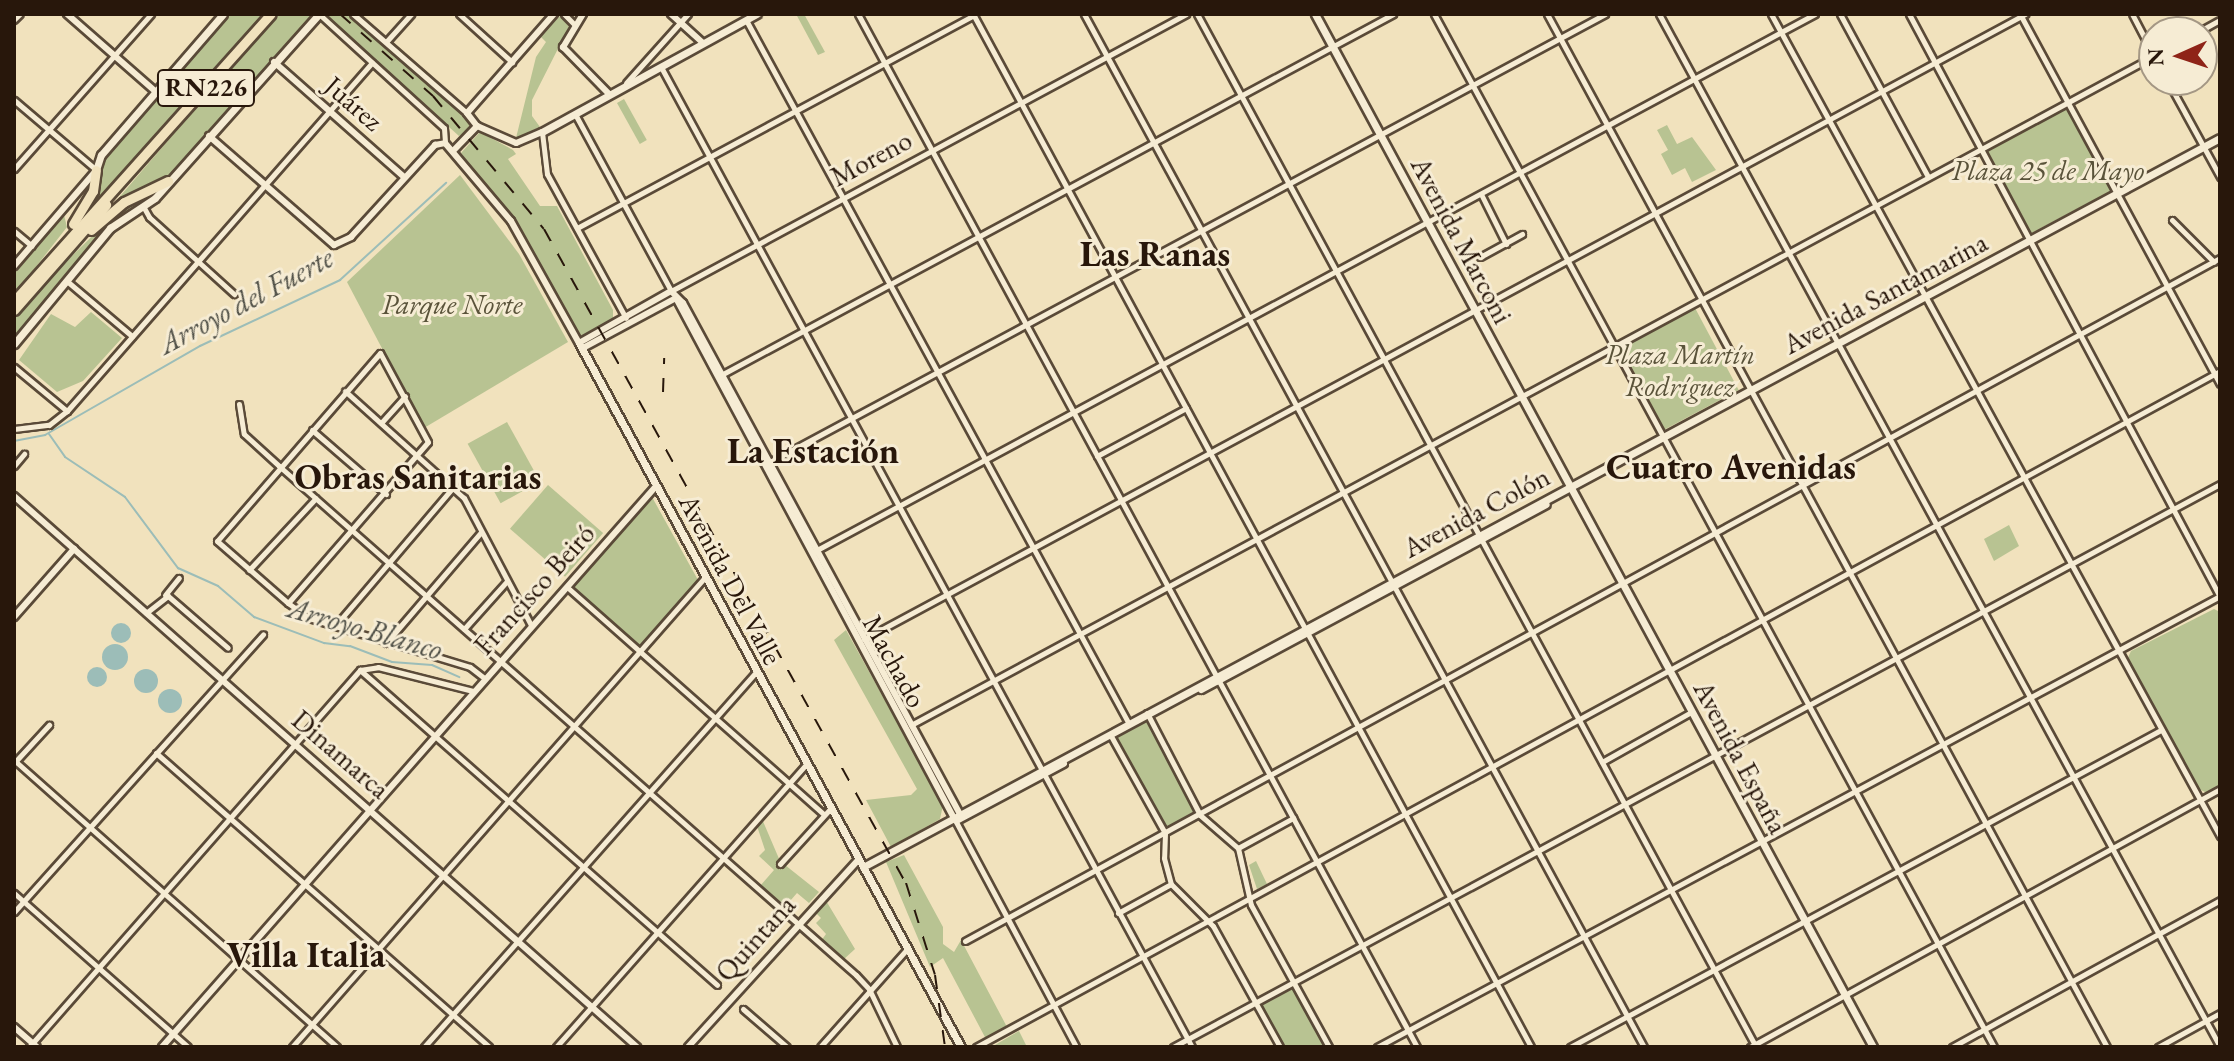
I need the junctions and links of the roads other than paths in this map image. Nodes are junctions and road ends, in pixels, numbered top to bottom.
1 (20, 14) edge
2 (67, 14) edge
3 (151, 14) edge
4 (271, 14) edge
5 (319, 14) edge
6 (353, 14) edge
7 (411, 14) edge
8 (459, 14) edge
9 (554, 14) edge
10 (564, 14) edge
11 (583, 14) edge
12 (671, 14) edge
13 (688, 14) edge
14 (757, 14) edge
15 (858, 14) edge
16 (974, 14) edge
17 (1084, 14) edge
18 (1186, 14) edge
19 (1197, 14) edge
20 (1315, 14) edge
21 (1393, 14) edge
22 (1434, 14) edge
23 (1547, 14) edge
24 (1605, 14) edge
25 (1659, 14) edge
26 (1771, 14) edge
27 (1815, 14) edge
28 (1840, 14) edge
29 (1909, 14) edge
30 (221, 15) edge
31 (2022, 15) edge
32 (746, 19) junction
33 (14, 20) edge
34 (681, 23) junction
35 (574, 24) junction
36 (1781, 33) junction
37 (1560, 38) junction
38 (386, 42) junction
39 (703, 43) junction
40 (1333, 46) junction
41 (115, 56) junction
42 (1107, 56) junction
43 (274, 62) junction
44 (372, 62) junction
45 (512, 62) junction
46 (1935, 62) junction
47 (884, 63) junction
48 (660, 65) junction
49 (2138, 65) edge
50 (1694, 79) junction
51 (626, 84) junction
52 (1472, 85) junction
53 (1882, 91) junction
54 (156, 92) junction
55 (609, 94) junction
56 (1241, 96) junction
57 (2176, 96) edge
58 (14, 100) edge
59 (1021, 102) junction
60 (2068, 102) junction
61 (330, 111) junction
62 (795, 111) junction
63 (467, 113) junction
64 (574, 113) junction
65 (1828, 119) junction
66 (1608, 125) junction
67 (475, 128) junction
68 (49, 130) junction
69 (542, 132) junction
70 (1380, 134) junction
71 (209, 136) junction
72 (2220, 138) edge
73 (1154, 142) junction
74 (445, 143) junction
75 (2204, 147) junction
76 (932, 150) junction
77 (1982, 150) junction
78 (453, 151) junction
79 (708, 158) junction
80 (1741, 167) junction
81 (14, 169) edge
82 (96, 170) junction
83 (1520, 173) junction
84 (404, 177) junction
85 (1928, 177) junction
86 (2220, 177) edge
87 (168, 181) junction
88 (1289, 184) junction
89 (263, 185) junction
90 (1067, 189) junction
91 (1481, 194) junction
92 (2117, 194) junction
93 (843, 198) junction
94 (143, 205) junction
95 (621, 205) junction
96 (1874, 206) junction
97 (1655, 213) junction
98 (2172, 220) dead end
99 (1428, 222) junction
100 (577, 228) junction
101 (1202, 230) junction
102 (14, 231) edge
103 (1522, 234) dead end
104 (978, 237) junction
105 (2030, 240) junction
106 (1506, 244) junction
107 (755, 245) junction
108 (32, 246) junction
109 (1788, 253) junction
110 (56, 257) junction
111 (1480, 257) dead end
112 (1567, 260) junction
113 (2217, 260) edge
114 (198, 261) junction
115 (14, 266) edge
116 (1336, 271) junction
117 (1115, 277) junction
118 (68, 282) junction
119 (890, 284) junction
120 (2167, 287) junction
121 (671, 291) junction
122 (234, 294) dead end
123 (1924, 297) junction
124 (676, 298) junction
125 (1702, 299) junction
126 (14, 301) edge
127 (14, 310) edge
128 (1475, 310) junction
129 (1249, 318) junction
130 (624, 320) junction
131 (1026, 325) junction
132 (803, 332) junction
133 (2079, 334) junction
134 (132, 336) junction
135 (1838, 343) junction
136 (14, 344) edge
137 (581, 346) junction
138 (1614, 346) junction
139 (1383, 359) junction
140 (1162, 365) junction
141 (14, 367) edge
142 (938, 372) junction
143 (2217, 372) edge
144 (719, 376) junction
145 (2220, 384) edge
146 (1751, 390) junction
147 (345, 391) junction
148 (1975, 391) junction
149 (405, 396) junction
150 (1522, 396) junction
151 (239, 404) dead end
152 (1297, 406) junction
153 (1186, 408) junction
154 (67, 411) junction
155 (1074, 413) junction
156 (850, 419) junction
157 (2127, 421) junction
158 (381, 423) junction
159 (14, 429) edge
160 (312, 430) junction
161 (1663, 437) junction
162 (1890, 440) junction
163 (1430, 445) junction
164 (1210, 453) junction
165 (24, 454) dead end
166 (417, 454) junction
167 (1097, 456) junction
168 (986, 460) junction
169 (767, 464) junction
170 (14, 466) edge
171 (279, 466) junction
172 (2022, 478) junction
173 (2220, 484) edge
174 (454, 486) junction
175 (656, 486) junction
176 (1571, 487) junction
177 (1803, 487) junction
178 (1343, 492) junction
179 (386, 494) junction
180 (14, 496) edge
181 (316, 498) junction
182 (1121, 500) junction
183 (897, 508) junction
184 (2174, 509) junction
185 (1936, 525) junction
186 (353, 531) junction
187 (481, 532) junction
188 (1716, 535) junction
189 (1480, 536) junction
190 (1256, 539) junction
191 (1033, 548) junction
192 (74, 549) junction
193 (815, 552) junction
194 (388, 564) junction
195 (2070, 565) junction
196 (249, 570) junction
197 (1850, 573) junction
198 (705, 577) junction
199 (179, 578) dead end
200 (507, 581) junction
201 (1393, 583) junction
202 (1624, 585) junction
203 (567, 586) junction
204 (1168, 586) junction
205 (945, 595) junction
206 (164, 596) junction
207 (2220, 596) edge
208 (425, 597) junction
209 (288, 603) junction
210 (1982, 612) junction
211 (146, 613) junction
212 (14, 617) edge
213 (1763, 621) junction
214 (531, 625) junction
215 (335, 626) junction
216 (464, 629) junction
217 (1306, 630) junction
218 (1080, 633) junction
219 (263, 634) dead end
220 (1532, 634) junction
221 (862, 640) junction
222 (386, 643) junction
223 (228, 648) dead end
224 (640, 652) junction
225 (2117, 652) junction
226 (1896, 658) junction
227 (500, 660) junction
228 (360, 670) junction
229 (1670, 671) junction
230 (756, 672) junction
231 (1217, 677) junction
232 (484, 678) junction
233 (220, 679) junction
234 (1446, 681) junction
235 (993, 682) junction
236 (473, 691) junction
237 (2029, 697) junction
238 (1808, 705) junction
239 (1692, 711) junction
240 (1148, 714) junction
241 (715, 718) junction
242 (1579, 720) junction
243 (1128, 722) junction
244 (49, 725) dead end
245 (909, 726) junction
246 (1359, 728) junction
247 (572, 729) junction
248 (2161, 730) junction
249 (436, 736) junction
250 (1111, 736) junction
251 (297, 744) junction
252 (1943, 744) junction
253 (156, 753) junction
254 (1716, 755) junction
255 (15, 761) edge
256 (1602, 762) junction
257 (806, 764) junction
258 (1492, 767) junction
259 (1043, 771) junction
260 (1271, 776) junction
261 (2071, 778) junction
262 (788, 784) junction
263 (2220, 789) edge
264 (1855, 791) junction
265 (647, 794) junction
266 (2201, 800) junction
267 (508, 801) junction
268 (1624, 804) junction
269 (371, 810) junction
270 (827, 812) junction
271 (1405, 814) junction
272 (1200, 815) junction
273 (957, 817) junction
274 (1293, 818) junction
275 (231, 819) junction
276 (1985, 823) junction
277 (90, 827) junction
278 (1165, 833) junction
279 (2220, 836) edge
280 (1762, 841) junction
281 (1238, 848) junction
282 (2111, 848) junction
283 (1538, 851) junction
284 (723, 858) junction
285 (1317, 862) junction
286 (780, 864) dead end
287 (860, 864) junction
288 (583, 867) junction
289 (1096, 870) junction
290 (1898, 870) junction
291 (443, 875) junction
292 (304, 884) junction
293 (1171, 884) junction
294 (1671, 890) junction
295 (14, 893) edge
296 (165, 893) junction
297 (2025, 896) junction
298 (1249, 898) junction
299 (1450, 898) junction
300 (2220, 900) edge
301 (23, 902) junction
302 (14, 912) edge
303 (1118, 913) junction
304 (1008, 918) junction
305 (1209, 920) junction
306 (1805, 921) junction
307 (797, 923) junction
308 (658, 932) junction
309 (2158, 934) junction
310 (1584, 936) junction
311 (518, 941) junction
312 (965, 941) dead end
313 (1938, 944) junction
314 (1362, 945) junction
315 (379, 949) junction
316 (906, 950) junction
317 (1143, 956) junction
318 (239, 960) junction
319 (99, 967) junction
320 (1714, 970) junction
321 (2071, 982) junction
322 (1292, 983) junction
323 (1496, 983) junction
324 (717, 985) dead end
325 (869, 989) junction
326 (1845, 995) junction
327 (1255, 1003) junction
328 (1054, 1005) junction
329 (591, 1006) junction
330 (743, 1009) dead end
331 (2220, 1013) edge
332 (453, 1015) junction
333 (1627, 1016) junction
334 (2206, 1021) junction
335 (312, 1024) junction
336 (14, 1027) edge
337 (1408, 1030) junction
338 (1984, 1030) junction
339 (173, 1034) junction
340 (1188, 1039) junction
341 (32, 1046) edge
342 (1754, 1046) edge
343 (162, 1047) edge
344 (188, 1047) edge
345 (292, 1047) edge
346 (337, 1047) edge
347 (424, 1047) edge
348 (489, 1047) edge
349 (556, 1047) edge
350 (637, 1047) edge
351 (688, 1047) edge
352 (787, 1047) edge
353 (820, 1047) edge
354 (897, 1047) edge
355 (961, 1047) edge
356 (976, 1047) edge
357 (1076, 1047) edge
358 (1173, 1047) edge
359 (1192, 1047) edge
360 (1280, 1047) edge
361 (1329, 1047) edge
362 (1377, 1047) edge
363 (1417, 1047) edge
364 (1531, 1047) edge
365 (1570, 1047) edge
366 (1644, 1047) edge
367 (1873, 1047) edge
368 (1952, 1047) edge
369 (1994, 1047) edge
370 (2107, 1047) edge
371 (2158, 1047) edge
372 (2220, 1047) edge

1 - 33 street
2 - 41 street
3 - 41 street
4 - 110 highway, RN226
5 - 43 main road
5 - 44 street
6 - 38 street
7 - 38 street
8 - 45 street
9 - 45 street
10 - 35 street
11 - 35 street
12 - 34 street
13 - 34 street
14 - 32 main road
15 - 47 street
16 - 47 street
16 - 59 street
17 - 42 street
18 - 42 street, Moreno
19 - 56 street
20 - 40 main road, Avenida Marconi
21 - 40 street
22 - 52 street
23 - 37 street
24 - 37 street
25 - 50 street
26 - 36 street
27 - 36 street
28 - 53 street
29 - 46 street
30 - 54 main road
31 - 46 street
31 - 60 street
32 - 39 main road
32 - 62 street
34 - 39 street
34 - 51 street
35 - 55 street
36 - 50 street
36 - 65 street
37 - 52 street
37 - 66 street
38 - 63 street
39 - 48 main road
40 - 56 street
40 - 70 main road, Avenida Marconi
41 - 54 street
41 - 68 street
42 - 59 street, Moreno
42 - 73 street
43 - 61 street, Juárez
43 - 71 main road
44 - 61 street
44 - 74 street
45 - 63 street
46 - 53 street
46 - 77 street
47 - 62 street
47 - 76 street
48 - 51 main road
48 - 79 street
49 - 60 street
50 - 66 street
50 - 80 street
51 - 55 main road
52 - 70 street
52 - 83 street
53 - 65 street
53 - 85 street
54 - 82 main road
55 - 64 main road
56 - 73 street
56 - 88 street
57 - 75 street
58 - 68 street
59 - 76 street, Moreno
59 - 90 street
60 - 77 street
60 - 92 street
61 - 84 street, Juárez
61 - 89 street
62 - 79 street
62 - 93 street
63 - 67 street
64 - 69 main road
64 - 95 street, Machado
65 - 80 street
65 - 96 street
66 - 83 street
66 - 97 street
67 - 69 street
67 - 78 street
68 - 81 street
68 - 82 street
69 - 100 street
70 - 88 street
70 - 99 main road, Avenida Marconi
71 - 87 main road
71 - 89 street
72 - 75 main road, Avenida Santamarina
73 - 90 street
73 - 101 street
74 - 78 street, Avenida Del Valle
74 - 84 street
75 - 86 street
75 - 92 main road, Avenida Santamarina
76 - 93 street, Moreno
76 - 104 street
77 - 85 street
77 - 105 street
78 - 137 street, Avenida Del Valle
79 - 95 street
79 - 107 street
80 - 97 street
80 - 109 street
82 - 108 street
82 - 110 highway
83 - 91 street
83 - 112 street
84 - 89 street
85 - 96 street
87 - 94 main road
87 - 110 highway
88 - 101 street
88 - 116 street
89 - 114 street
90 - 104 street
90 - 117 street
91 - 99 street
91 - 106 street
92 - 105 main road, Avenida Santamarina
92 - 120 street
93 - 107 street, Moreno
93 - 119 street
94 - 114 street
94 - 118 main road
95 - 100 street
95 - 121 street, Machado
96 - 109 street
96 - 123 street
97 - 112 street
97 - 125 street
98 - 113 street
99 - 116 street
99 - 128 main road, Avenida Marconi
100 - 130 street
101 - 117 street
101 - 129 street
102 - 108 street
103 - 106 street
104 - 119 street
104 - 131 street
105 - 123 main road, Avenida Santamarina
105 - 133 street
106 - 111 street
107 - 121 street, Moreno
107 - 132 street
108 - 115 street
109 - 125 street
109 - 135 street
110 - 126 highway, RN226
110 - 127 highway, RN226
112 - 128 street
112 - 138 street
113 - 120 street
114 - 122 street
114 - 134 street
116 - 129 street
116 - 139 street
117 - 131 street
117 - 140 street
118 - 134 street
118 - 136 main road
119 - 132 street
119 - 142 street
120 - 133 street
120 - 143 street
121 - 124 street, Machado
121 - 130 street, Moreno
123 - 135 main road, Avenida Santamarina
123 - 148 street
124 - 130 street, Moreno
124 - 144 street, Machado
125 - 138 street
125 - 146 street
128 - 139 street
128 - 150 main road, Avenida Marconi
129 - 140 street
129 - 152 street
130 - 137 street, Moreno
131 - 142 street
131 - 155 street
132 - 144 street
132 - 156 street
133 - 148 street
133 - 157 street
134 - 154 street
135 - 146 main road, Avenida Santamarina
135 - 162 street
137 - 175 main road, Avenida Del Valle
138 - 150 street
138 - 161 street
139 - 152 street
139 - 163 street
140 - 153 street
140 - 155 street
141 - 154 street
142 - 156 street
142 - 168 street
143 - 145 street
143 - 157 street
144 - 169 street, Machado
146 - 161 main road, Avenida Santamarina
146 - 177 street
147 - 149 street
147 - 158 street
147 - 160 street
148 - 162 street
148 - 172 street
149 - 158 street
149 - 166 street
150 - 163 street
150 - 176 main road, Avenida Marconi
151 - 171 street
152 - 164 street
152 - 178 street
153 - 164 street
153 - 167 street
154 - 159 street
155 - 167 street
155 - 168 street
156 - 169 street
156 - 183 street
157 - 172 street
157 - 184 street
158 - 166 street
160 - 171 street
160 - 179 street
161 - 176 main road, Avenida Santamarina
161 - 188 street
162 - 177 street
162 - 185 street
163 - 178 street
163 - 189 street
164 - 182 street
164 - 190 street
165 - 170 street
166 - 174 street
166 - 179 street
167 - 182 street
168 - 183 street
168 - 191 street
169 - 193 street, Machado
171 - 181 street
171 - 196 street
172 - 185 street
172 - 195 street
173 - 184 street
174 - 187 street
174 - 194 street
175 - 198 main road, Avenida Del Valle
175 - 203 street, Francisco Beiró
176 - 189 main road, Avenida Colón
176 - 202 main road, Avenida España
177 - 188 street
177 - 197 street
178 - 190 street
178 - 201 street
179 - 186 street
180 - 192 street, Dinamarca
181 - 186 street
181 - 196 street
182 - 191 street
182 - 204 street
183 - 193 street
183 - 205 street
184 - 195 street
184 - 207 street
185 - 197 street
185 - 210 street
186 - 194 street
186 - 209 street
187 - 200 street
187 - 208 street
188 - 202 street
188 - 213 street
189 - 201 main road, Avenida Colón
189 - 220 street
190 - 204 street
190 - 217 street
191 - 205 street
191 - 218 street
192 - 211 street, Dinamarca
192 - 212 street
193 - 221 street, Machado
194 - 208 street
194 - 215 street
195 - 210 street
195 - 225 street
196 - 209 street
197 - 213 street
197 - 226 street
198 - 224 street
198 - 230 main road, Avenida Del Valle
199 - 206 street
200 - 214 street
200 - 216 street
201 - 217 main road, Avenida Colón
201 - 234 street
202 - 220 street
202 - 229 main road, Avenida España
203 - 214 street, Francisco Beiró
203 - 224 street
204 - 218 street
204 - 231 street
205 - 221 street
205 - 235 street
206 - 211 street
206 - 223 street
207 - 225 street
208 - 216 street
208 - 222 street
209 - 215 street
210 - 226 street
210 - 237 street
211 - 233 street, Dinamarca
213 - 229 street
213 - 238 street
214 - 227 street, Francisco Beiró
215 - 222 street
216 - 227 street
217 - 231 main road, Avenida Colón
217 - 246 street
218 - 235 street
218 - 243 street
219 - 233 street
220 - 234 street
220 - 242 street
221 - 245 street, Machado
222 - 232 street
224 - 241 street
224 - 247 street
225 - 237 street
225 - 248 street
226 - 238 street
226 - 252 street
227 - 232 street, Francisco Beiró
227 - 247 street
228 - 236 street
228 - 249 street
228 - 251 street
229 - 239 main road, Avenida España
229 - 242 street
230 - 241 street
230 - 257 main road, Avenida Del Valle
231 - 240 main road, Avenida Colón
231 - 260 street
232 - 236 street, Francisco Beiró
233 - 251 street, Dinamarca
233 - 253 street
234 - 246 street
234 - 258 street
235 - 245 street
235 - 259 street
236 - 249 street, Francisco Beiró
237 - 252 street
237 - 261 street
238 - 254 street
238 - 264 street
239 - 254 main road, Avenida España
239 - 256 street
240 - 243 main road, Avenida Colón
240 - 250 main road, Avenida Colón
240 - 272 street
241 - 262 street
241 - 265 street
242 - 256 street
242 - 258 street
243 - 259 main road, Avenida Colón
244 - 255 street
245 - 273 street, Machado
246 - 260 street
246 - 271 street
247 - 265 street
247 - 267 street
248 - 261 street
248 - 266 street
249 - 267 street
249 - 269 street, Francisco Beiró
250 - 259 main road, Avenida Colón
250 - 278 street
251 - 269 street, Dinamarca
251 - 275 street
252 - 264 street
252 - 276 street
253 - 275 street
253 - 277 street
254 - 268 street
254 - 280 main road, Avenida España
255 - 277 street
256 - 268 street
257 - 262 street
257 - 270 main road, Avenida Del Valle
258 - 271 street
258 - 283 street
259 - 273 main road, Avenida Colón
259 - 289 street
260 - 272 street
260 - 274 street
261 - 276 street
261 - 282 street
262 - 270 street
262 - 284 street
263 - 266 street
264 - 280 street
264 - 290 street
265 - 284 street
265 - 288 street
266 - 279 street
266 - 282 street
267 - 288 street
267 - 291 street
268 - 283 street
268 - 294 street
269 - 291 street, Dinamarca
269 - 292 street, Francisco Beiró
270 - 286 street
270 - 287 main road, Avenida Del Valle
271 - 285 street
271 - 299 street
272 - 278 street
272 - 281 street
273 - 287 main road, Avenida Colón
273 - 304 street, Machado
274 - 281 street
274 - 285 street
275 - 292 street
275 - 296 street
276 - 290 street
276 - 297 street
277 - 296 street
277 - 301 street
278 - 289 street
278 - 293 street
280 - 294 street
280 - 306 main road, Avenida España
281 - 298 street
282 - 297 street
282 - 309 street
283 - 299 street
283 - 310 street
284 - 307 street
284 - 308 street
285 - 298 street
285 - 314 street
287 - 307 street, Quintana
287 - 316 main road, Avenida Del Valle
288 - 308 street
288 - 311 street
289 - 303 street
289 - 304 street
290 - 306 street
290 - 313 street
291 - 311 street, Dinamarca
291 - 315 street
292 - 315 street
292 - 318 street, Francisco Beiró
293 - 303 street
293 - 305 street
294 - 310 street
294 - 320 street
295 - 301 street
296 - 318 street
296 - 319 street
297 - 313 street
297 - 321 street
298 - 305 street
298 - 322 street
299 - 314 street
299 - 323 street
300 - 309 street
301 - 302 street
301 - 319 street
303 - 317 street
304 - 312 street
304 - 328 street, Machado
305 - 317 street
305 - 327 street
306 - 320 street
306 - 326 main road, Avenida España
307 - 325 street
307 - 351 street, Quintana
308 - 324 street
308 - 329 street
309 - 321 street
309 - 334 street
310 - 323 street
310 - 333 street
311 - 329 street, Dinamarca
311 - 332 street
313 - 326 street
313 - 338 street
314 - 322 street
314 - 337 street
315 - 332 street
315 - 335 street
316 - 325 street
316 - 355 main road, Avenida Del Valle
317 - 328 street
317 - 340 street
318 - 335 street
318 - 339 street, Francisco Beiró
319 - 339 street
319 - 341 street
320 - 333 street
320 - 342 street
321 - 338 street
321 - 370 street
322 - 327 street
322 - 361 street
323 - 337 street
323 - 364 street
325 - 353 street
325 - 354 street
326 - 342 street
326 - 367 main road, Avenida España
327 - 340 street
327 - 360 street
328 - 356 street
328 - 357 street, Machado
329 - 349 street
329 - 350 street, Dinamarca
330 - 352 street
331 - 334 street
332 - 347 street
332 - 348 street
333 - 365 street
333 - 366 street
334 - 371 street
334 - 372 street
335 - 345 street
335 - 346 street
336 - 341 street
337 - 362 street
337 - 363 street
338 - 368 street
338 - 369 street
339 - 343 street, Francisco Beiró
339 - 344 street
340 - 358 street
340 - 359 street

